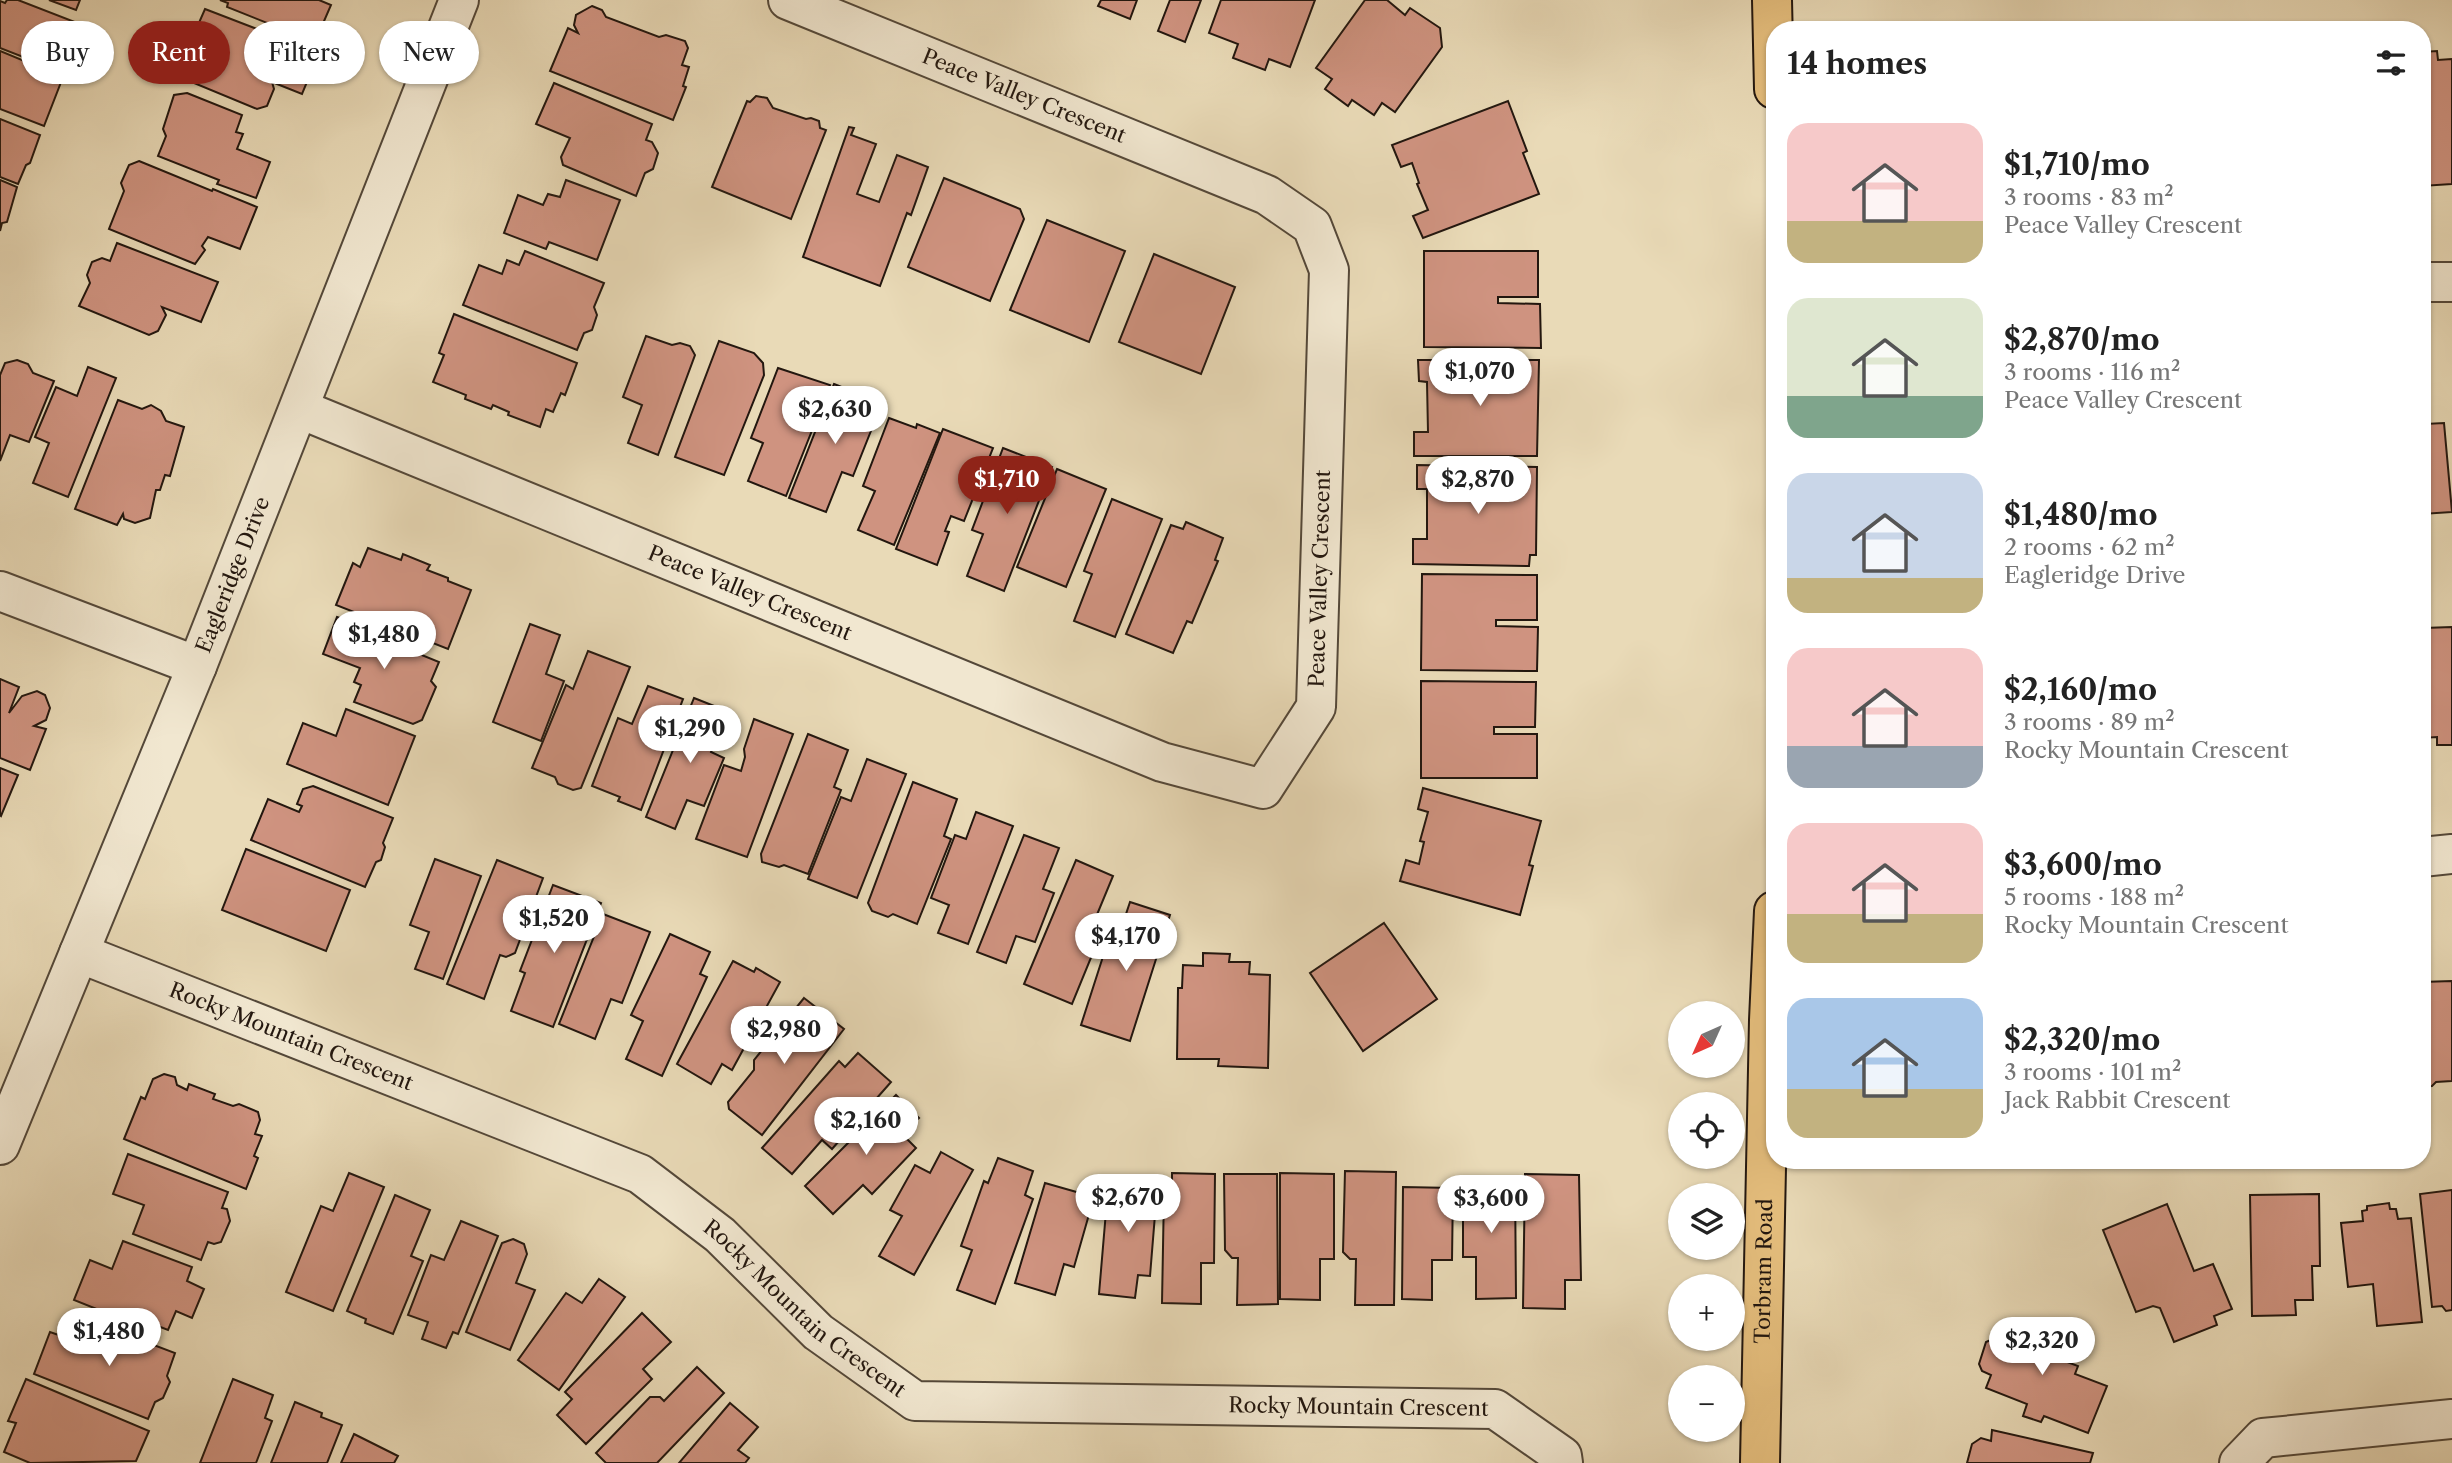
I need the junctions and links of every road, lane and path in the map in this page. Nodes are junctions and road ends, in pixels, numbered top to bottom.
1 (459, 0) edge
2 (788, 0) edge
3 (1772, 0) edge
4 (1772, 21) edge
5 (2431, 282) edge
6 (2452, 282) edge
7 (300, 409) junction
8 (0, 591) edge
9 (197, 666) junction
10 (2452, 854) edge
11 (2431, 856) edge
12 (79, 953) junction
13 (0, 1145) edge
14 (1766, 1168) edge
15 (2452, 1419) edge
16 (1563, 1463) edge
17 (1760, 1463) edge
18 (2239, 1463) edge

1 - 7 street, Eagleridge Drive
2 - 7 street, Peace Valley Crescent
3 - 4 main road
5 - 6 street
7 - 9 street, Eagleridge Drive
8 - 9 street
9 - 12 street, Eagleridge Drive
10 - 11 street
12 - 13 street, Eagleridge Drive
12 - 16 street, Rocky Mountain Crescent
14 - 17 main road, Torbram Road
15 - 18 street

